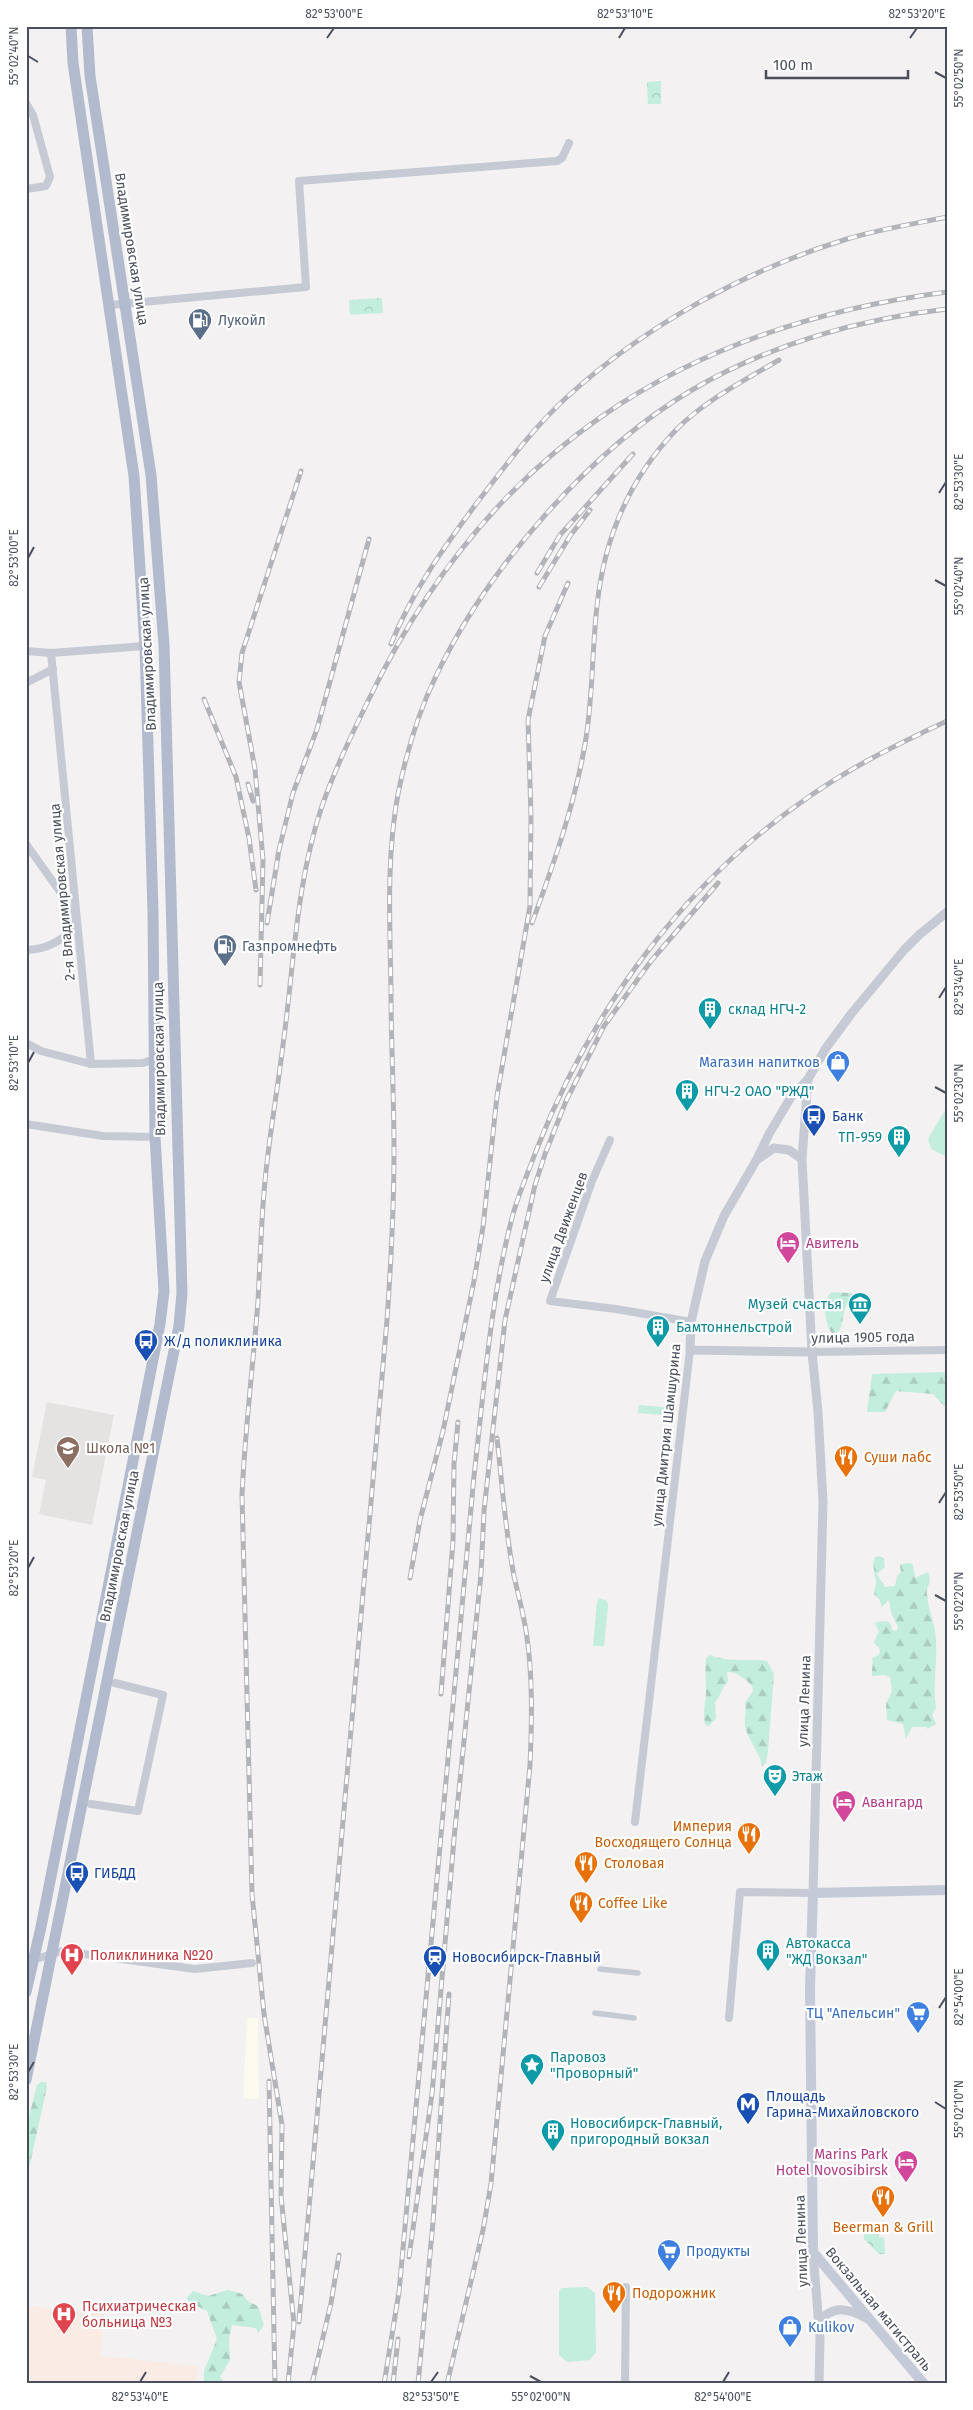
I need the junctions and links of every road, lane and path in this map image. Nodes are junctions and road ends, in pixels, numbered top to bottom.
1 (70, 26) edge
2 (87, 26) edge
3 (26, 103) edge
4 (569, 143) dead end
5 (26, 189) edge
6 (125, 304) junction
7 (110, 305) junction
8 (145, 646) junction
9 (26, 651) edge
10 (51, 653) junction
11 (53, 669) junction
12 (26, 683) edge
13 (26, 844) edge
14 (947, 912) edge
15 (77, 924) junction
16 (26, 950) edge
17 (26, 1042) edge
18 (155, 1059) junction
19 (91, 1064) junction
20 (808, 1079) junction
21 (26, 1124) edge
22 (155, 1137) junction
23 (610, 1140) dead end
24 (758, 1159) junction
25 (802, 1159) junction
26 (691, 1322) junction
27 (690, 1350) junction
28 (947, 1350) edge
29 (812, 1352) junction
30 (114, 1683) dead end
31 (91, 1804) dead end
32 (635, 1822) dead end
33 (947, 1890) edge
34 (813, 1893) junction
35 (54, 1954) junction
36 (30, 1962) edge
37 (252, 1963) dead end
38 (600, 1969) dead end
39 (638, 1973) dead end
40 (26, 1992) edge
41 (595, 2013) dead end
42 (634, 2018) dead end
43 (729, 2018) dead end
44 (26, 2080) edge
45 (813, 2252) junction
46 (626, 2287) dead end
47 (869, 2320) junction
48 (818, 2323) junction
49 (625, 2384) edge
50 (819, 2384) edge
51 (924, 2384) edge

1 - 7 main road, Владимировская улица
2 - 6 main road, Владимировская улица
3 - 5 street
4 - 6 street
6 - 7 street
6 - 35 main road, Владимировская улица
7 - 8 main road, Владимировская улица
8 - 10 street
8 - 18 main road, Владимировская улица
9 - 10 street
10 - 11 street, 2-я Владимировская улица
11 - 12 street
11 - 15 street, 2-я Владимировская улица
13 - 15 street
14 - 20 street, улица Дмитрия Шамшурина
15 - 16 street
15 - 19 street, 2-я Владимировская улица
17 - 19 street
18 - 19 street
18 - 22 main road, Владимировская улица
20 - 24 street, улица Дмитрия Шамшурина
20 - 25 street, улица Ленина
21 - 22 street
22 - 36 main road, Владимировская улица
23 - 26 street, улица Движенцев
24 - 25 street
24 - 26 street, улица Дмитрия Шамшурина
25 - 29 street, улица Ленина
26 - 27 street, улица Дмитрия Шамшурина
27 - 29 street, улица 1905 года
27 - 32 street, улица Дмитрия Шамшурина
28 - 29 street, улица 1905 года
29 - 34 street, улица Ленина
30 - 31 street
33 - 34 main road
34 - 43 street
34 - 45 main road, улица Ленина
35 - 36 street
35 - 37 street
35 - 44 main road, Владимировская улица
36 - 40 main road, Владимировская улица
38 - 39 street
41 - 42 street
45 - 47 main road, Вокзальная магистраль
45 - 48 street, улица Ленина
46 - 49 street
47 - 48 street
47 - 51 main road, Вокзальная магистраль
48 - 50 street, улица Ленина

